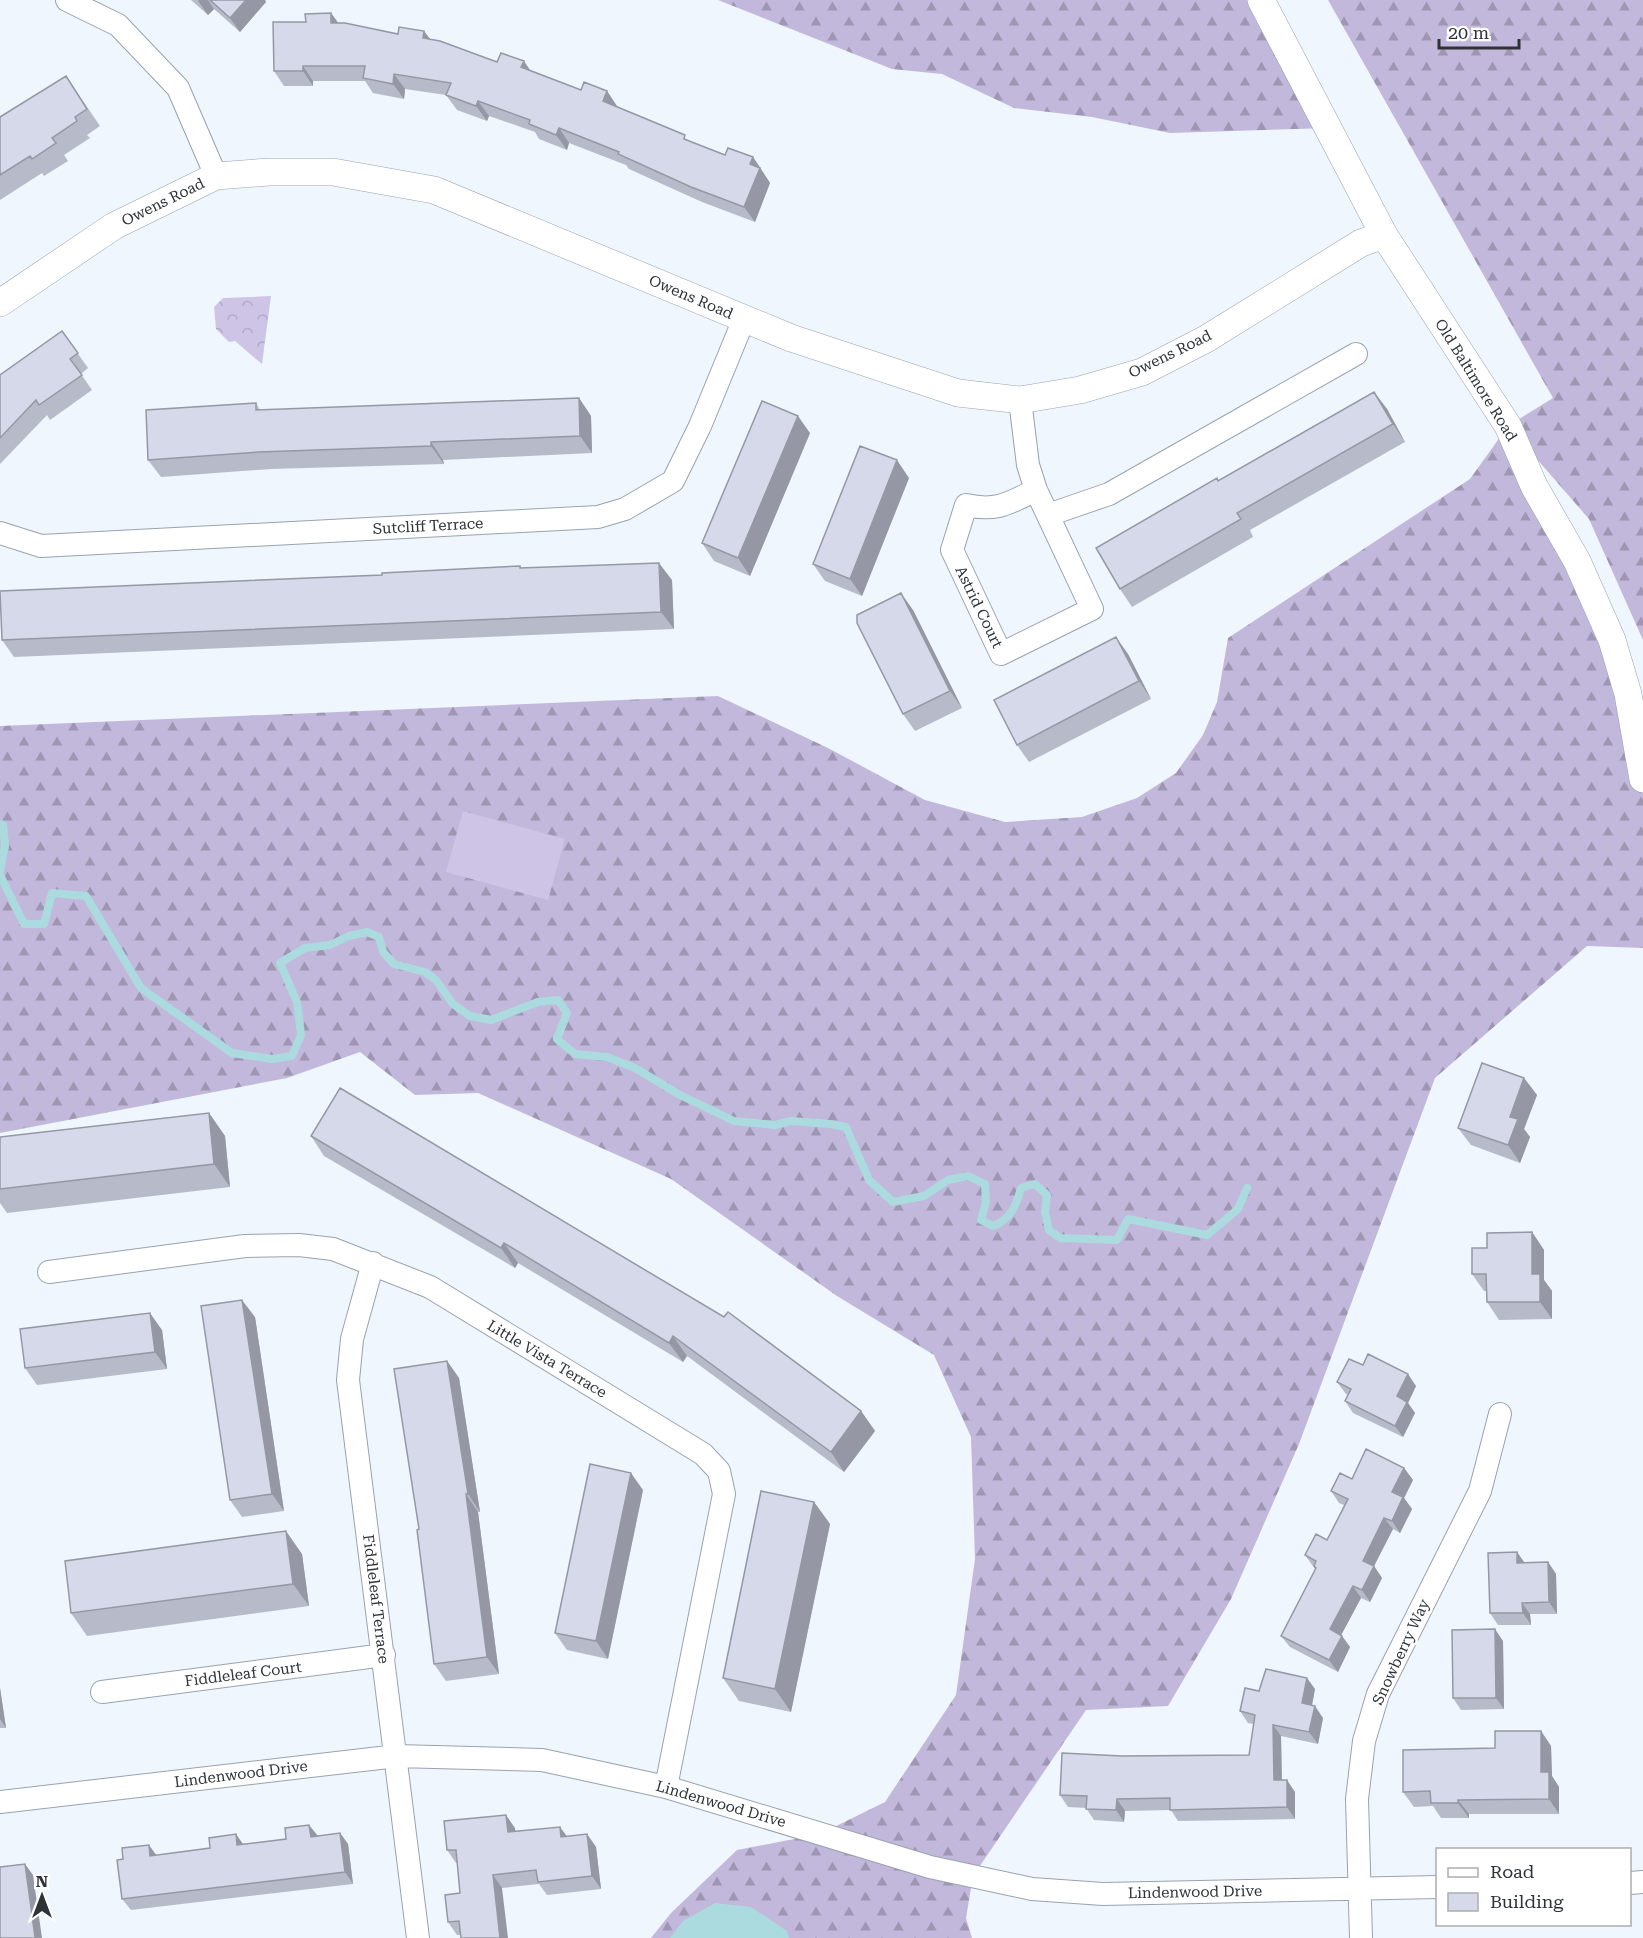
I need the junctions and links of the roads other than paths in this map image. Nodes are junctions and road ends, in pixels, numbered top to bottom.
1 (67, 0) edge
2 (1261, 0) edge
3 (216, 176) junction
4 (1384, 235) junction
5 (0, 303) edge
6 (744, 319) junction
7 (1356, 354) dead end
8 (1020, 400) junction
9 (1036, 490) junction
10 (1048, 515) junction
11 (0, 533) edge
12 (1643, 779) edge
13 (373, 1263) junction
14 (49, 1272) dead end
15 (1500, 1414) dead end
16 (384, 1655) junction
17 (102, 1692) dead end
18 (397, 1756) junction
19 (666, 1787) junction
20 (0, 1802) edge
21 (1436, 1887) edge
22 (1359, 1889) junction
23 (418, 1938) edge
24 (1361, 1938) edge

1 - 3 street
2 - 4 street, Old Baltimore Road
3 - 5 street, Owens Road
3 - 6 street, Owens Road
4 - 8 street, Owens Road
4 - 12 street, Old Baltimore Road
6 - 8 street, Owens Road
6 - 11 street, Sutcliff Terrace
7 - 10 street
8 - 9 street, Astrid Court
9 - 10 street, Astrid Court
9 - 10 street, Astrid Court
13 - 14 street, Little Vista Terrace
13 - 16 street, Fiddleleaf Terrace
13 - 19 street, Little Vista Terrace
15 - 22 street, Snowberry Way
16 - 17 street, Fiddleleaf Court
16 - 18 street, Fiddleleaf Terrace
18 - 19 street, Lindenwood Drive
18 - 20 street, Lindenwood Drive
18 - 23 street, Fiddleleaf Terrace
19 - 22 street, Lindenwood Drive
21 - 22 street, Lindenwood Drive
22 - 24 street, Snowberry Way

